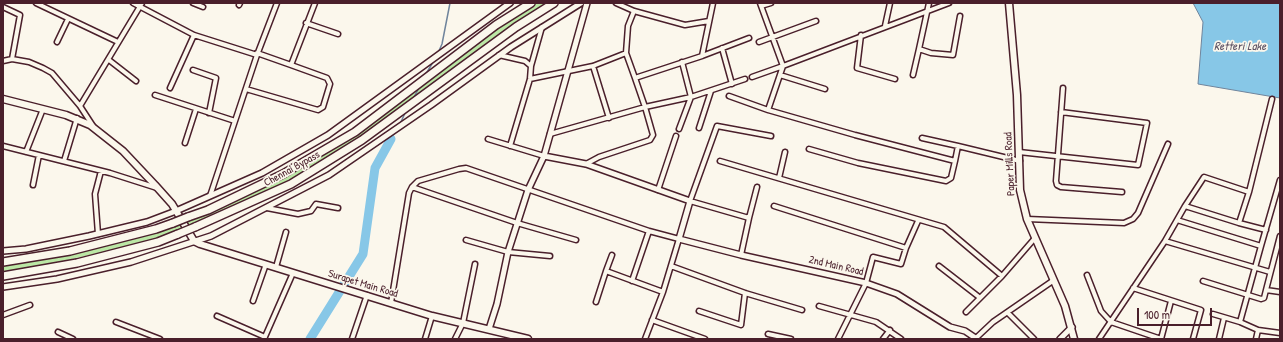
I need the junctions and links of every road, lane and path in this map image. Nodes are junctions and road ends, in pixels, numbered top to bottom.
1 (36, 3) edge
2 (133, 3) edge
3 (193, 3) edge
4 (277, 3) edge
5 (315, 3) edge
6 (510, 3) edge
7 (532, 3) edge
8 (554, 3) edge
9 (581, 3) edge
10 (587, 3) edge
11 (616, 3) edge
12 (713, 3) edge
13 (771, 3) edge
14 (890, 3) edge
15 (929, 3) edge
16 (949, 3) edge
17 (1009, 3) edge
18 (760, 4) edge
19 (141, 5) edge
20 (3, 7) edge
21 (203, 7) dead end
22 (927, 10) junction
23 (634, 11) junction
24 (960, 16) dead end
25 (68, 19) junction
26 (816, 20) dead end
27 (709, 21) junction
28 (306, 23) junction
29 (885, 26) junction
30 (542, 27) junction
31 (338, 34) dead end
32 (194, 35) junction
33 (861, 35) junction
34 (772, 37) junction
35 (749, 38) dead end
36 (57, 42) dead end
37 (118, 42) junction
38 (759, 42) dead end
39 (722, 48) junction
40 (919, 49) junction
41 (626, 53) junction
42 (257, 54) junction
43 (499, 55) junction
44 (702, 56) junction
45 (12, 59) junction
46 (109, 60) junction
47 (3, 61) edge
48 (682, 62) junction
49 (291, 65) junction
50 (531, 66) junction
51 (593, 66) junction
52 (783, 66) junction
53 (192, 70) dead end
54 (568, 71) junction
55 (780, 75) junction
56 (913, 75) dead end
57 (752, 77) dead end
58 (635, 78) junction
59 (530, 79) junction
60 (895, 79) dead end
61 (745, 80) dead end
62 (136, 81) dead end
63 (732, 84) junction
64 (170, 88) dead end
65 (1063, 88) dead end
66 (246, 89) junction
67 (825, 90) dead end
68 (711, 91) junction
69 (155, 95) dead end
70 (728, 96) dead end
71 (692, 97) junction
72 (3, 98) edge
73 (1272, 99) dead end
74 (80, 106) junction
75 (645, 107) junction
76 (196, 109) junction
77 (42, 110) junction
78 (768, 110) junction
79 (1061, 112) junction
80 (209, 113) junction
81 (77, 118) junction
82 (609, 118) junction
83 (235, 121) junction
84 (94, 128) junction
85 (699, 128) dead end
86 (679, 129) dead end
87 (550, 134) junction
88 (676, 136) dead end
89 (771, 136) dead end
90 (922, 138) dead end
91 (488, 139) dead end
92 (185, 143) dead end
93 (1168, 144) dead end
94 (3, 146) edge
95 (510, 146) junction
96 (958, 146) junction
97 (809, 149) dead end
98 (26, 152) junction
99 (785, 152) dead end
100 (1019, 152) junction
101 (39, 155) junction
102 (544, 156) junction
103 (1058, 156) junction
104 (64, 161) junction
105 (720, 161) dead end
106 (955, 161) junction
107 (1020, 161) junction
108 (586, 164) junction
109 (101, 171) junction
110 (779, 178) junction
111 (1280, 180) edge
112 (33, 185) dead end
113 (412, 187) junction
114 (757, 187) dead end
115 (159, 189) junction
116 (528, 190) junction
117 (658, 190) junction
118 (1122, 192) dead end
119 (1249, 192) junction
120 (210, 196) junction
121 (690, 202) junction
122 (774, 206) dead end
123 (1184, 206) junction
124 (267, 208) junction
125 (338, 208) dead end
126 (177, 213) junction
127 (749, 218) junction
128 (1026, 219) junction
129 (1177, 220) junction
130 (918, 221) junction
131 (517, 222) junction
132 (1239, 223) junction
133 (1266, 230) junction
134 (649, 231) junction
135 (286, 232) dead end
136 (98, 234) junction
137 (1280, 236) edge
138 (679, 238) junction
139 (1035, 238) junction
140 (194, 240) junction
141 (466, 240) dead end
142 (576, 240) dead end
143 (1165, 241) junction
144 (1261, 246) junction
145 (906, 248) junction
146 (3, 251) edge
147 (508, 252) junction
148 (612, 255) dead end
149 (741, 255) junction
150 (550, 256) dead end
151 (3, 262) edge
152 (266, 264) junction
153 (475, 264) dead end
154 (671, 266) junction
155 (939, 266) dead end
156 (276, 267) junction
157 (1255, 268) junction
158 (606, 271) junction
159 (1270, 272) junction
160 (293, 273) junction
161 (1087, 275) dead end
162 (3, 276) edge
163 (1002, 276) junction
164 (1054, 280) junction
165 (632, 281) junction
166 (1203, 281) dead end
167 (866, 283) junction
168 (3, 288) edge
169 (1133, 288) junction
170 (1266, 290) junction
171 (663, 292) junction
172 (1280, 292) edge
173 (745, 293) junction
174 (366, 296) junction
175 (1248, 296) junction
176 (979, 297) junction
177 (254, 301) dead end
178 (1171, 301) junction
179 (596, 302) dead end
180 (391, 303) junction
181 (30, 305) dead end
182 (819, 306) dead end
183 (802, 310) dead end
184 (699, 311) dead end
185 (966, 312) dead end
186 (1008, 313) junction
187 (1213, 314) dead end
188 (3, 315) edge
189 (850, 315) junction
190 (217, 316) dead end
191 (432, 316) junction
192 (1224, 318) junction
193 (652, 320) junction
194 (116, 322) dead end
195 (1111, 322) junction
196 (1240, 322) junction
197 (463, 323) junction
198 (1072, 327) junction
199 (489, 330) junction
200 (890, 330) junction
201 (1258, 330) junction
202 (58, 332) dead end
203 (1280, 333) edge
204 (768, 334) dead end
205 (509, 337) edge
206 (265, 338) edge
207 (73, 339) edge
208 (160, 339) edge
209 (352, 339) edge
210 (425, 339) edge
211 (455, 339) edge
212 (528, 339) edge
213 (645, 339) edge
214 (705, 339) edge
215 (791, 339) edge
216 (838, 339) edge
217 (883, 339) edge
218 (901, 339) edge
219 (977, 339) edge
220 (1034, 339) edge
221 (1060, 339) edge
222 (1074, 339) edge
223 (1099, 339) edge
224 (1161, 339) edge
225 (1193, 339) edge
226 (1219, 339) edge
227 (1256, 339) edge

1 - 25 street
2 - 19 street
3 - 21 street
4 - 42 street
5 - 28 street
6 - 120 street
7 - 151 highway, Chennai Bypass, bridge
8 - 162 highway, Chennai Bypass, bridge
9 - 30 street
10 - 54 street
11 - 23 street
12 - 27 street
13 - 18 street
14 - 29 street
15 - 22 street
16 - 22 street
17 - 100 main road, Paper Mills Road
18 - 34 street
19 - 32 street
19 - 37 street
20 - 45 street
22 - 29 street
22 - 40 street
23 - 27 street
23 - 41 street
24 - 40 street
25 - 36 street
25 - 37 street
26 - 34 street
27 - 44 street
28 - 31 street
28 - 49 street
29 - 33 street
30 - 43 street
30 - 50 street
32 - 42 street
32 - 64 street
33 - 52 street
33 - 60 street
34 - 38 street
34 - 52 street
35 - 39 street
37 - 46 street
39 - 44 street
39 - 63 street
40 - 56 street
41 - 51 street
41 - 58 street
42 - 49 street
42 - 66 street
43 - 50 street
43 - 124 street
44 - 48 street
45 - 47 street
45 - 74 street
46 - 62 street
46 - 74 street
48 - 58 street
48 - 71 street
49 - 66 street
50 - 59 street
51 - 54 street
51 - 82 street
52 - 55 street
52 - 57 street
53 - 80 street
54 - 59 street
54 - 87 street
55 - 67 street
55 - 78 street
58 - 75 street
59 - 95 street
61 - 63 street
63 - 68 street
65 - 79 street
66 - 83 street
68 - 71 street
68 - 85 street
69 - 76 street
70 - 78 street
71 - 75 street
71 - 86 street
72 - 77 main road
73 - 119 street
74 - 84 street
75 - 82 street
75 - 108 street
76 - 80 street
76 - 92 street
77 - 81 main road
77 - 98 street
78 - 106 street
79 - 103 street
79 - 103 street
80 - 83 street
81 - 84 main road
81 - 104 street
82 - 87 street
83 - 120 street
84 - 115 main road
87 - 102 street
88 - 117 street
89 - 121 street
90 - 96 street
91 - 95 street
93 - 128 street
94 - 98 street
95 - 102 street
96 - 106 street
96 - 107 street
97 - 106 street
98 - 101 street
99 - 110 street
100 - 103 street
100 - 107 main road, Paper Mills Road
101 - 104 street
101 - 112 street
102 - 108 street
102 - 116 street
103 - 118 street
104 - 109 street
105 - 110 street
107 - 128 main road, Paper Mills Road
108 - 117 street
109 - 115 street
109 - 136 street
110 - 130 street
111 - 133 street
113 - 116 street
113 - 131 street
113 - 180 street
114 - 127 street
115 - 126 main road
116 - 131 street
116 - 134 street
117 - 121 street
119 - 123 street
119 - 132 street
120 - 126 street
121 - 127 street
121 - 138 street
122 - 145 street
123 - 129 street
123 - 132 street
124 - 125 street
124 - 140 street
126 - 136 street
126 - 140 main road
127 - 149 street
128 - 139 main road, Paper Mills Road
129 - 143 street
129 - 144 street
130 - 145 street
130 - 163 street
131 - 142 street
131 - 147 street
132 - 133 street
133 - 144 street
134 - 138 street
134 - 165 street
135 - 156 street
136 - 146 street
137 - 159 street
138 - 149 street, 2nd Main Road
138 - 154 street
139 - 163 street
139 - 164 main road, Paper Mills Road
140 - 152 main road, Surapet Main Road
140 - 168 street
141 - 147 street
143 - 157 street
143 - 169 street
144 - 157 street
145 - 167 street
147 - 150 street
147 - 199 street
148 - 158 street
149 - 167 street, 2nd Main Road
152 - 156 main road, Surapet Main Road
152 - 177 street
153 - 197 street
154 - 171 street
154 - 173 street
155 - 176 street
156 - 160 main road, Surapet Main Road
157 - 159 street
157 - 175 street
158 - 165 street
158 - 179 street
159 - 170 street
160 - 174 main road, Surapet Main Road
160 - 206 street
161 - 195 street
163 - 176 street
164 - 186 street
164 - 198 main road, Paper Mills Road
165 - 171 street
166 - 175 street
167 - 189 street
167 - 219 street, 2nd Main Road
169 - 178 street
169 - 195 street
170 - 172 street
170 - 175 street
171 - 193 street
173 - 183 street
173 - 184 street
174 - 180 main road, Surapet Main Road
174 - 209 street
175 - 196 street
176 - 185 street
178 - 224 street
178 - 225 street
180 - 191 main road, Surapet Main Road
181 - 188 street
182 - 189 street
186 - 219 street
186 - 220 street
187 - 192 street
189 - 200 street
189 - 216 street
190 - 206 street
191 - 197 main road, Surapet Main Road
191 - 210 street
192 - 196 street
192 - 226 street
193 - 213 street
193 - 214 street
194 - 208 street
195 - 223 street
195 - 224 street
196 - 201 street
197 - 199 main road, Surapet Main Road
197 - 211 street
198 - 221 street
198 - 222 main road, Paper Mills Road
199 - 205 main road, Surapet Main Road
200 - 217 street
200 - 218 street
201 - 203 street
201 - 227 street
202 - 207 street
204 - 215 street
205 - 212 main road, Surapet Main Road

